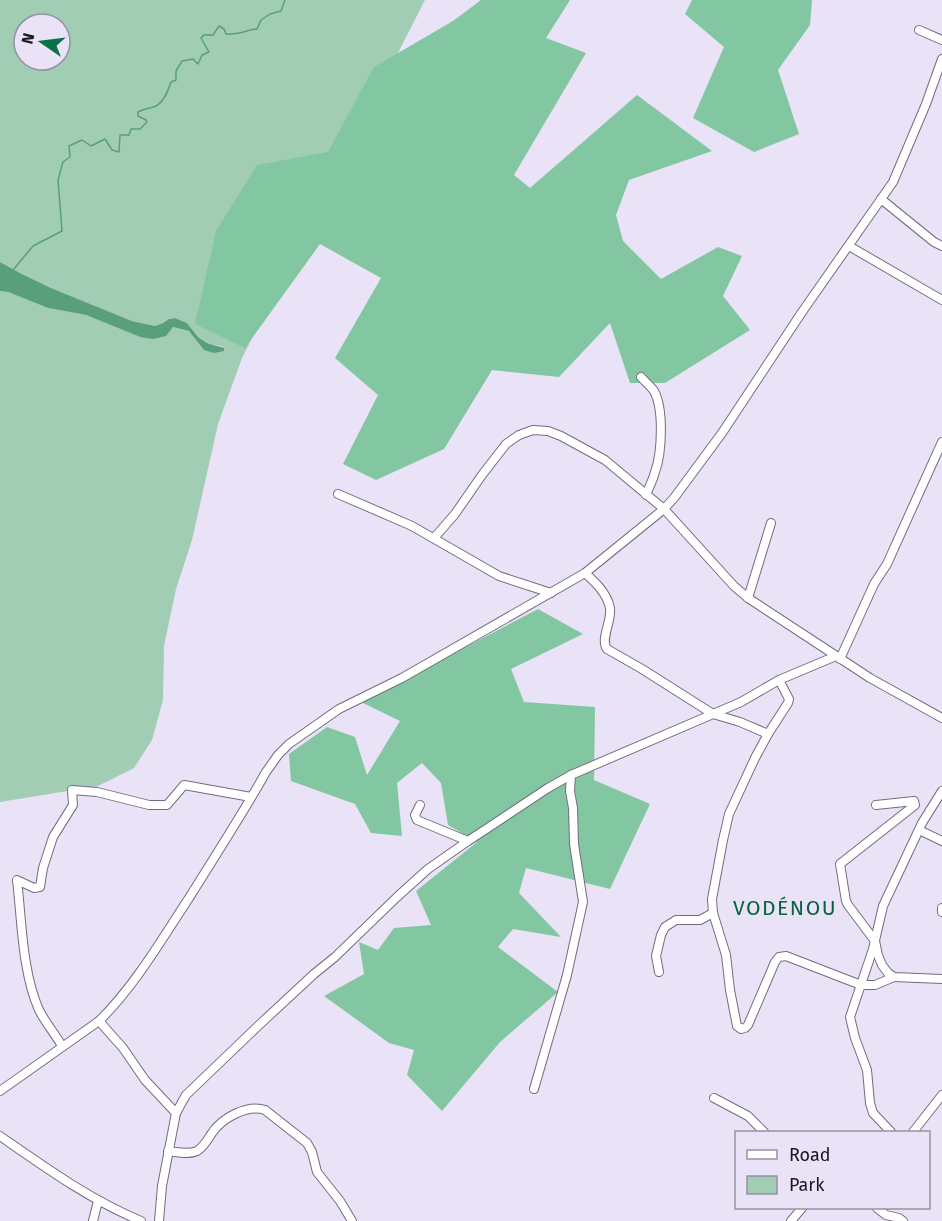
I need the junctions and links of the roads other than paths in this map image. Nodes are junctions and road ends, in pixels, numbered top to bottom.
1 (919, 30) dead end
2 (942, 40) edge
3 (942, 58) edge
4 (881, 199) junction
5 (849, 246) junction
6 (942, 246) edge
7 (942, 300) edge
8 (641, 377) dead end
9 (942, 442) edge
10 (338, 494) dead end
11 (646, 495) junction
12 (664, 509) junction
13 (771, 523) dead end
14 (434, 538) junction
15 (585, 573) junction
16 (551, 592) junction
17 (748, 598) junction
18 (838, 658) junction
19 (779, 680) junction
20 (713, 714) junction
21 (942, 718) edge
22 (768, 734) junction
23 (571, 775) junction
24 (942, 791) edge
25 (251, 797) junction
26 (420, 805) dead end
27 (876, 805) dead end
28 (915, 805) junction
29 (920, 826) junction
30 (468, 841) junction
31 (942, 841) edge
32 (713, 913) junction
33 (875, 941) junction
34 (659, 972) dead end
35 (894, 976) junction
36 (942, 979) edge
37 (861, 985) junction
38 (99, 1021) junction
39 (62, 1046) junction
40 (534, 1089) dead end
41 (0, 1091) edge
42 (942, 1095) edge
43 (714, 1098) dead end
44 (176, 1113) junction
45 (763, 1131) edge
46 (890, 1131) edge
47 (914, 1131) edge
48 (0, 1136) edge
49 (168, 1151) junction
50 (98, 1202) junction
51 (801, 1209) edge
52 (883, 1218) edge
53 (93, 1221) edge
54 (141, 1221) edge
55 (159, 1221) edge
56 (352, 1221) edge
57 (791, 1221) edge
58 (903, 1221) edge

1 - 2 street
3 - 4 street
4 - 5 street
4 - 6 street
5 - 7 street
5 - 12 street
8 - 11 street
9 - 18 street
10 - 14 street
11 - 12 street
11 - 14 street
12 - 15 street
12 - 17 street
13 - 17 street
14 - 16 street
15 - 16 street
15 - 20 street
16 - 25 street
17 - 18 street
18 - 19 street
18 - 21 street
19 - 20 street
19 - 22 street
20 - 22 street
20 - 23 street
22 - 32 street
23 - 30 street
23 - 40 street
24 - 29 street
25 - 38 street
25 - 39 street
26 - 30 street
27 - 28 street
28 - 29 street
28 - 33 street
29 - 31 street
29 - 33 street
30 - 44 street
32 - 34 street
32 - 37 street
33 - 35 street
33 - 37 street
35 - 36 street
35 - 37 street
37 - 46 street
38 - 39 street
38 - 44 street
39 - 41 street
42 - 47 street
43 - 45 street
44 - 49 street
48 - 50 street
49 - 55 street
49 - 56 street
50 - 53 street
50 - 54 street
51 - 57 street
52 - 58 street

